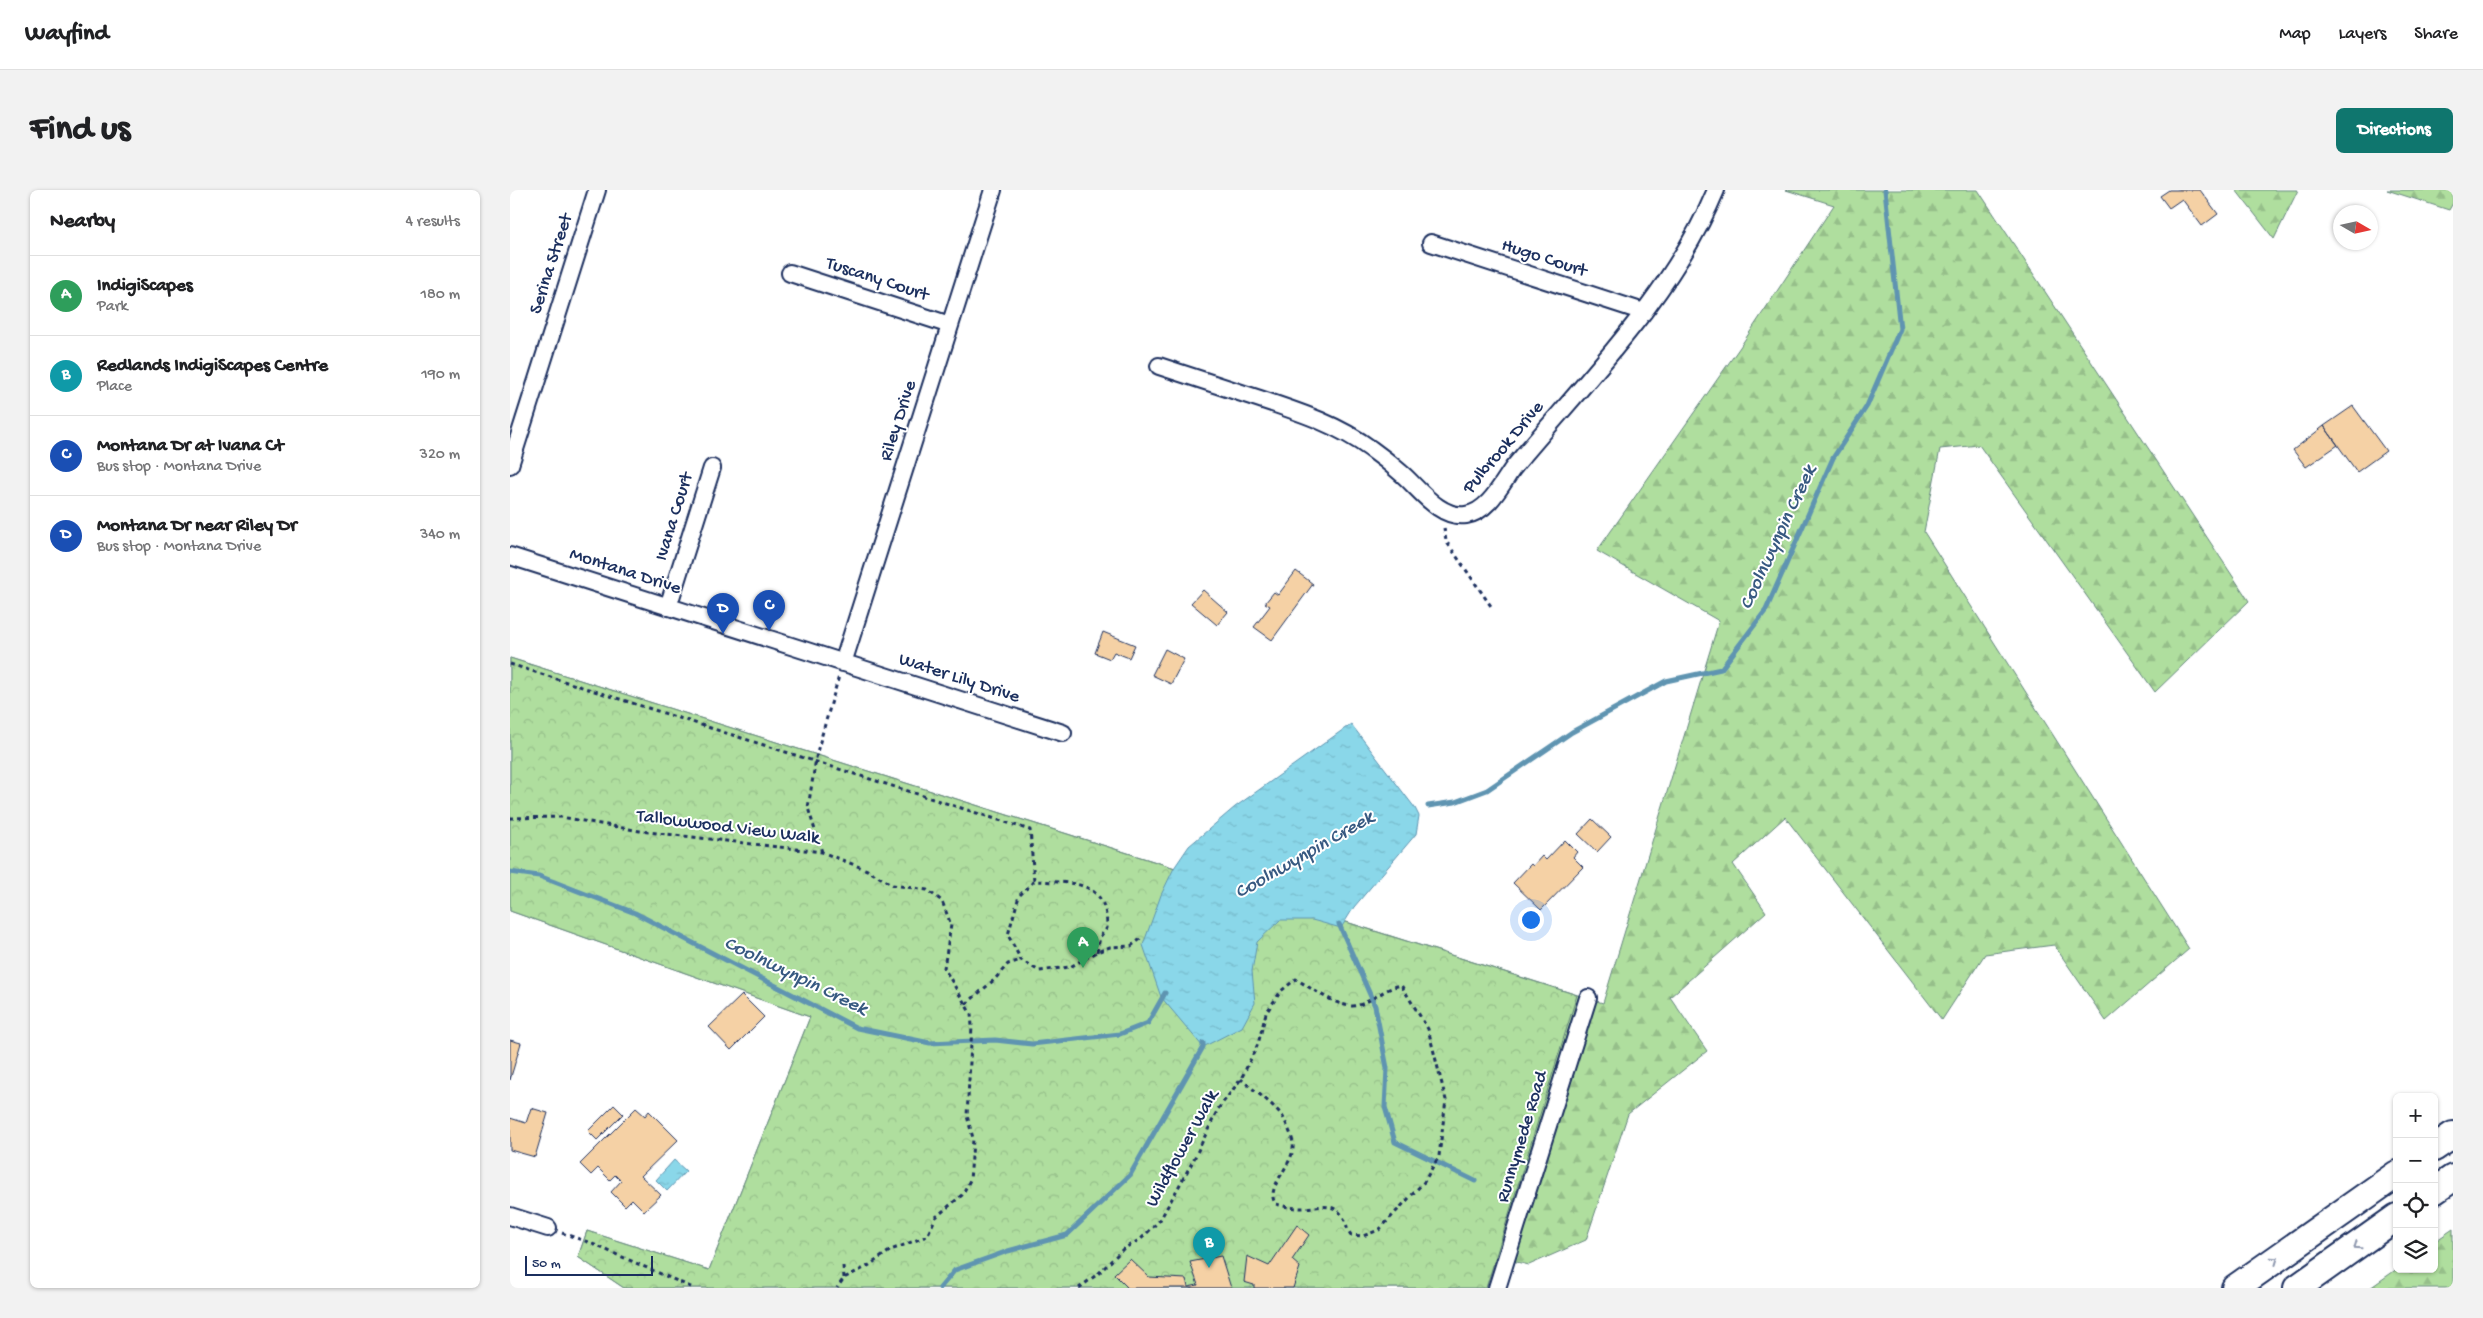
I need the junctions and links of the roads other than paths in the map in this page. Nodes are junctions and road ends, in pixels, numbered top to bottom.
1 (597, 190) edge
2 (993, 190) edge
3 (1716, 190) edge
4 (1432, 243) dead end
5 (790, 273) dead end
6 (1644, 312) junction
7 (950, 325) junction
8 (1159, 366) dead end
9 (510, 465) edge
10 (712, 468) dead end
11 (510, 556) edge
12 (668, 607) junction
13 (841, 669) junction
14 (1063, 733) dead end
15 (1588, 998) dead end
16 (2453, 1135) edge
17 (2438, 1145) edge
18 (2393, 1177) edge
19 (2453, 1178) edge
20 (2438, 1188) edge
21 (510, 1216) edge
22 (2393, 1221) edge
23 (548, 1228) road end
24 (1497, 1288) edge
25 (2235, 1288) edge
26 (2297, 1288) edge

1 - 9 street, Serina Street
2 - 7 street, Riley Drive
3 - 6 street, Pulbrook Drive
4 - 6 street, Hugo Court
5 - 7 street, Tuscany Court
6 - 8 street, Pulbrook Drive
7 - 13 street, Riley Drive
10 - 12 street, Ivana Court
11 - 12 street, Montana Drive
12 - 13 street, Montana Drive
13 - 14 street, Water Lily Drive
15 - 24 street, Runnymede Road
16 - 17 main road
25 -> 18 main road
19 - 20 main road
21 - 23 street
22 -> 26 main road

